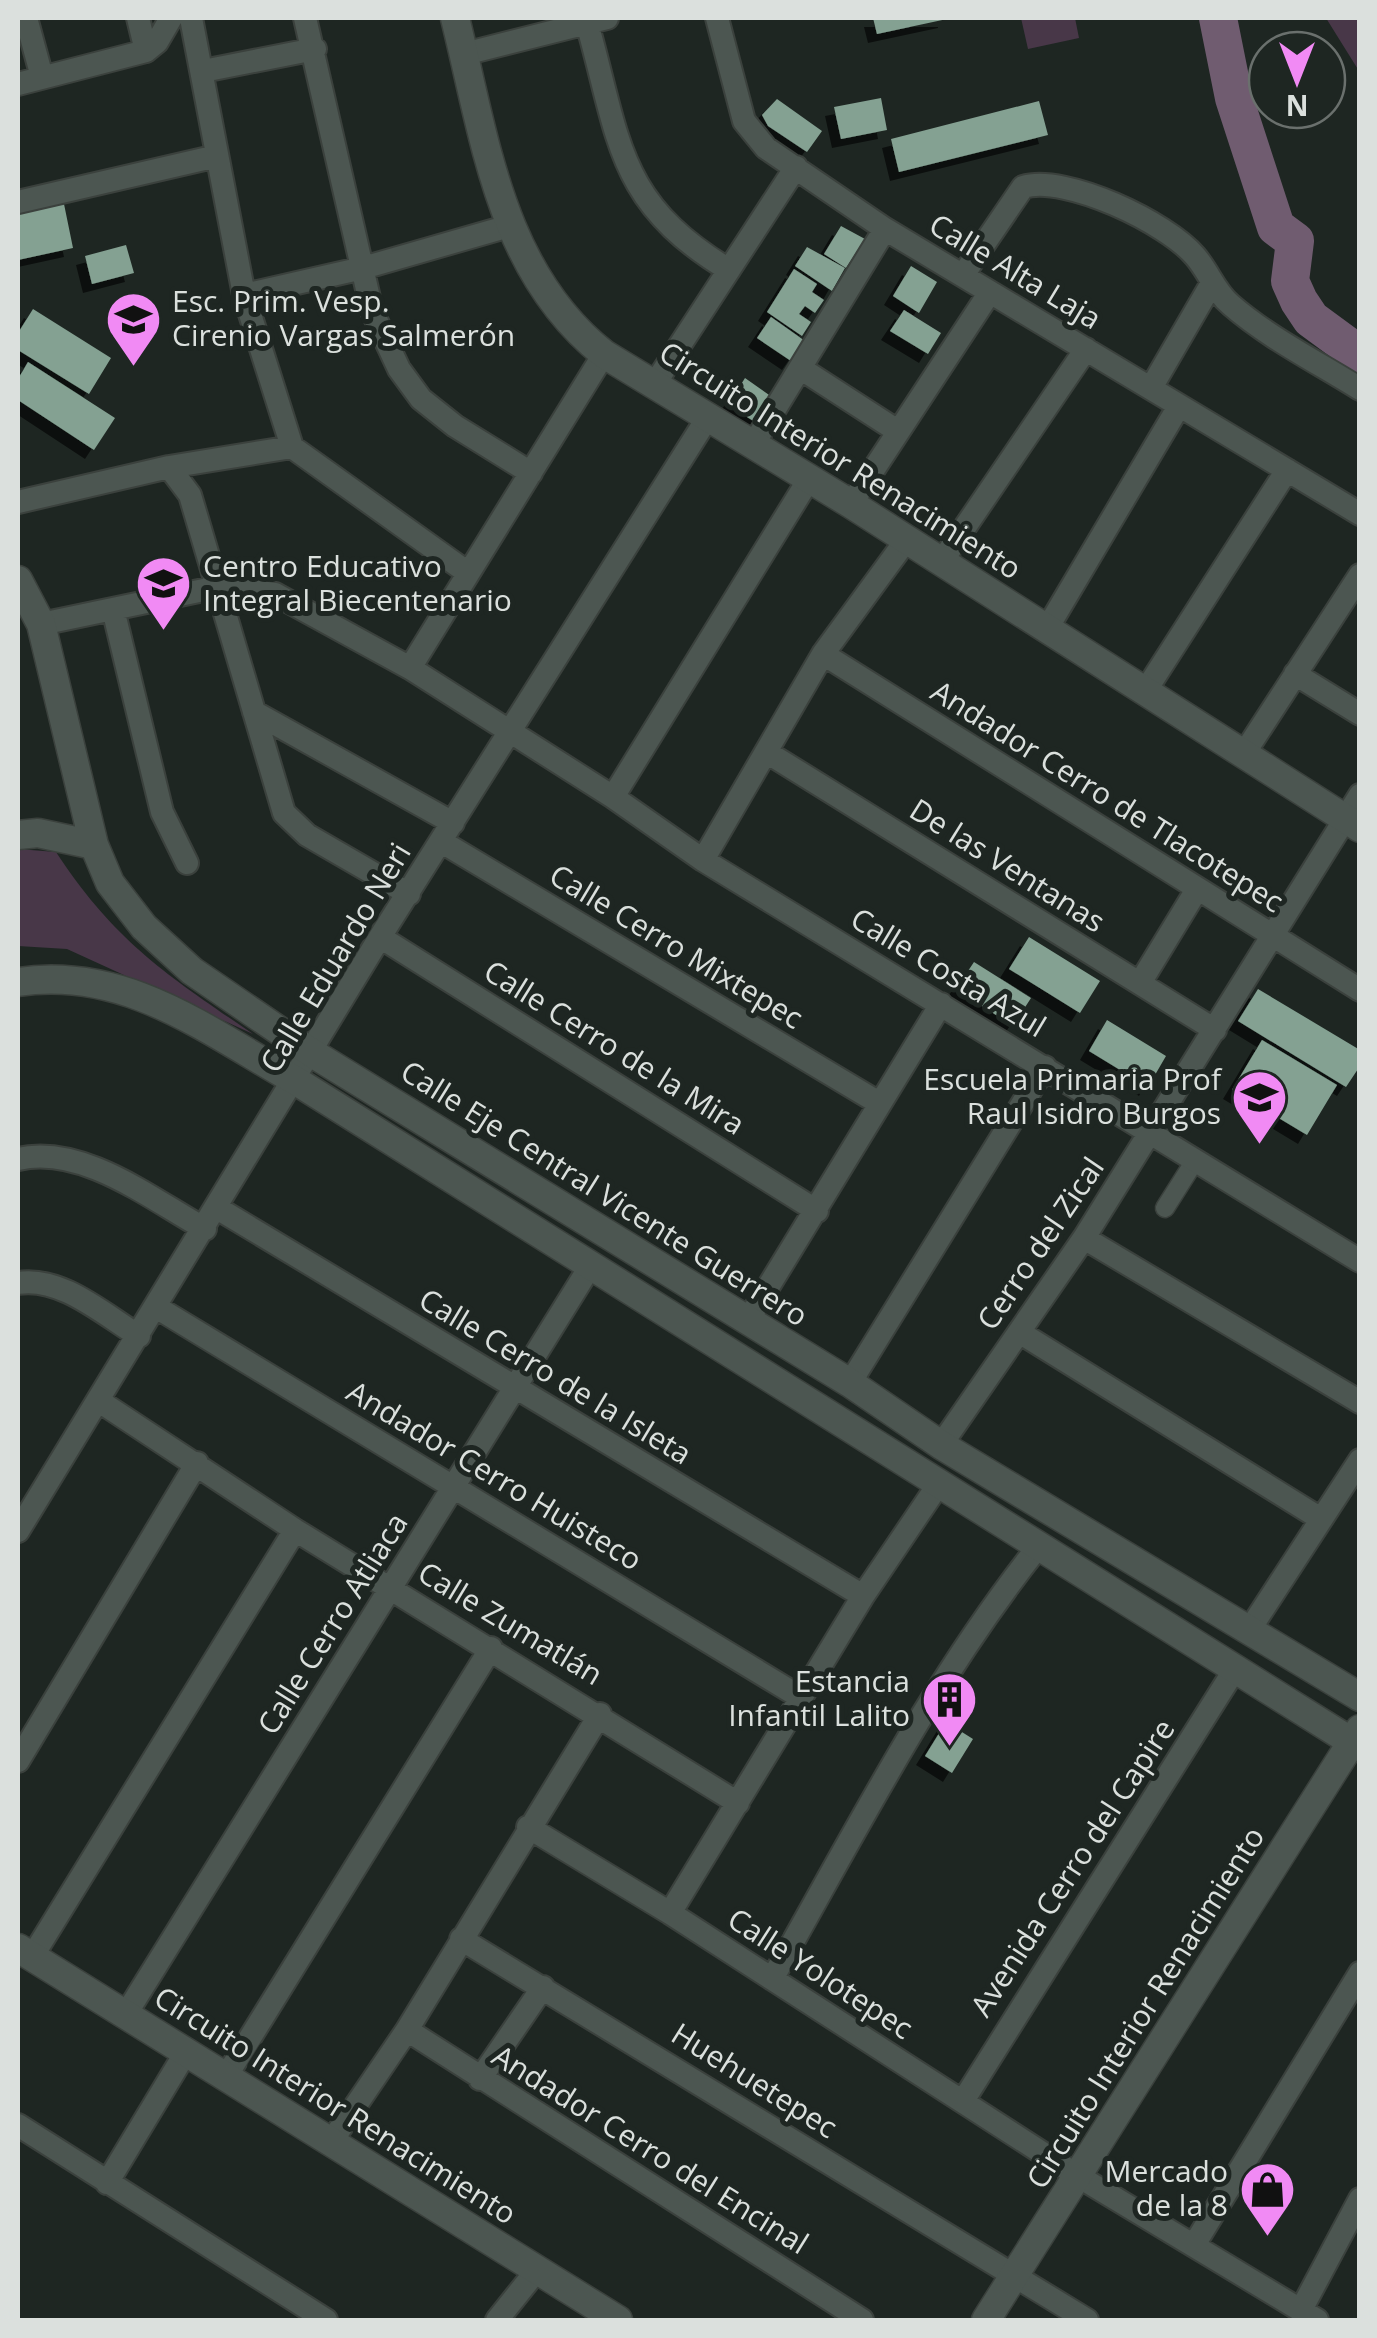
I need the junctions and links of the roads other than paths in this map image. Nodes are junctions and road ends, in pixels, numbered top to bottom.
1 (26, 18) edge
2 (138, 18) edge
3 (171, 18) edge
4 (191, 18) edge
5 (305, 18) edge
6 (455, 18) edge
7 (718, 18) edge
8 (597, 20) edge
9 (315, 49) junction
10 (146, 51) junction
11 (464, 54) junction
12 (203, 71) junction
13 (42, 77) junction
14 (18, 84) edge
15 (217, 156) junction
16 (796, 167) junction
17 (18, 202) edge
18 (509, 226) junction
19 (885, 229) junction
20 (364, 268) junction
21 (729, 270) junction
22 (963, 275) junction
23 (1212, 284) junction
24 (990, 292) junction
25 (244, 295) junction
26 (1086, 349) junction
27 (604, 354) junction
28 (800, 368) junction
29 (654, 385) junction
30 (1151, 388) junction
31 (1360, 389) edge
32 (1180, 406) junction
33 (708, 417) junction
34 (896, 430) junction
35 (753, 444) junction
36 (292, 448) junction
37 (169, 468) junction
38 (1287, 470) junction
39 (531, 473) junction
40 (809, 479) junction
41 (18, 502) edge
42 (850, 504) junction
43 (1360, 514) edge
44 (907, 539) junction
45 (942, 561) junction
46 (468, 573) junction
47 (1360, 574) edge
48 (18, 580) edge
49 (218, 587) junction
50 (113, 609) junction
51 (41, 624) junction
52 (1048, 628) junction
53 (824, 654) junction
54 (410, 668) junction
55 (1295, 674) junction
56 (1146, 690) junction
57 (254, 712) junction
58 (1360, 714) edge
59 (508, 734) junction
60 (1245, 752) junction
61 (768, 753) junction
62 (1360, 794) edge
63 (613, 797) junction
64 (1352, 824) edge
65 (447, 832) junction
66 (18, 835) edge
67 (94, 846) junction
68 (703, 860) junction
69 (187, 862) dead end
70 (1196, 891) junction
71 (408, 894) junction
72 (380, 937) junction
73 (1273, 937) junction
74 (18, 982) edge
75 (1140, 983) junction
76 (1360, 990) edge
77 (941, 1004) junction
78 (1214, 1030) junction
79 (312, 1053) junction
80 (1045, 1066) junction
81 (296, 1081) junction
82 (879, 1104) junction
83 (1151, 1132) junction
84 (18, 1158) edge
85 (1196, 1160) junction
86 (217, 1208) junction
87 (1165, 1208) dead end
88 (817, 1210) junction
89 (204, 1229) junction
90 (1360, 1232) edge
91 (1084, 1238) junction
92 (1353, 1257) edge
93 (590, 1264) junction
94 (19, 1285) edge
95 (156, 1307) junction
96 (748, 1320) junction
97 (1019, 1332) junction
98 (139, 1336) junction
99 (850, 1383) junction
100 (516, 1390) junction
101 (98, 1401) junction
102 (1360, 1402) edge
103 (942, 1445) junction
104 (1360, 1460) edge
105 (197, 1463) junction
106 (454, 1484) junction
107 (938, 1484) junction
108 (1321, 1519) junction
109 (295, 1530) junction
110 (18, 1532) edge
111 (1038, 1547) junction
112 (392, 1588) junction
113 (863, 1596) junction
114 (1250, 1629) junction
115 (491, 1648) junction
116 (1235, 1669) junction
117 (800, 1697) junction
118 (1360, 1697) edge
119 (600, 1714) junction
120 (1357, 1739) edge
121 (18, 1761) edge
122 (738, 1803) junction
123 (528, 1827) junction
124 (670, 1913) junction
125 (461, 1939) junction
126 (25, 1952) edge
127 (1360, 1972) edge
128 (772, 1980) junction
129 (543, 1987) junction
130 (126, 2014) junction
131 (407, 2030) junction
132 (186, 2052) junction
133 (227, 2074) junction
134 (480, 2079) junction
135 (964, 2101) junction
136 (18, 2125) edge
137 (331, 2142) junction
138 (1078, 2176) junction
139 (106, 2183) junction
140 (1360, 2199) edge
141 (1194, 2244) junction
142 (537, 2270) junction
143 (1015, 2276) junction
144 (1309, 2315) edge
145 (326, 2320) edge
146 (497, 2320) edge
147 (618, 2320) edge
148 (862, 2320) edge
149 (986, 2320) edge
150 (1087, 2320) edge

1 - 13 street
2 - 10 street
3 - 10 street
4 - 12 street
5 - 9 street
6 - 11 main road, Circuito Interior Renacimiento
7 - 16 street, Calle Alta Laja
8 - 11 street
8 - 21 street
9 - 12 street
9 - 20 street
10 - 13 street
11 - 18 main road, Circuito Interior Renacimiento
12 - 15 street
13 - 14 street
15 - 17 street
15 - 25 street
16 - 19 street, Calle Alta Laja
16 - 21 street
18 - 20 street
18 - 27 main road, Circuito Interior Renacimiento
19 - 22 street, Calle Alta Laja
19 - 28 street
20 - 25 street
20 - 39 street
21 - 29 street
22 - 23 street
22 - 24 street, Calle Alta Laja
23 - 30 street
23 - 31 street
24 - 26 street, Calle Alta Laja
24 - 34 street
25 - 36 street
26 - 30 street, Calle Alta Laja
26 - 45 street
27 - 29 main road, Circuito Interior Renacimiento
27 - 39 street
28 - 34 street
28 - 35 street
29 - 33 main road, Circuito Interior Renacimiento
30 - 32 street, Calle Alta Laja
32 - 38 street, Calle Alta Laja
32 - 52 street
33 - 35 main road, Circuito Interior Renacimiento
33 - 59 street, Calle Eduardo Neri
34 - 42 street
35 - 40 main road, Circuito Interior Renacimiento
36 - 37 street
36 - 46 street
37 - 41 street
37 - 49 street
38 - 43 street, Calle Alta Laja
38 - 56 street
39 - 46 street
40 - 42 main road, Circuito Interior Renacimiento
40 - 63 street
42 - 44 main road, Circuito Interior Renacimiento
44 - 45 main road, Circuito Interior Renacimiento
44 - 53 street
45 - 52 main road, Circuito Interior Renacimiento
46 - 54 street
47 - 55 street
48 - 51 main road, Calle Eje Central Vicente Guerrero
49 - 50 street, Calle Costa Azul
49 - 54 street, Calle Costa Azul
49 - 57 street
50 - 51 street, Calle Costa Azul
50 - 69 street
51 - 67 main road, Calle Eje Central Vicente Guerrero
52 - 56 main road, Circuito Interior Renacimiento
53 - 61 street
53 - 70 street, Andador Cerro de Tlacotepec
54 - 59 street, Calle Costa Azul
55 - 58 street
55 - 60 street
56 - 60 main road, Circuito Interior Renacimiento
57 - 65 street, Calle Cerro Mixtepec
57 - 71 street
59 - 63 street, Calle Costa Azul
59 - 65 street, Calle Eduardo Neri
60 - 64 main road, Circuito Interior Renacimiento
61 - 68 street
61 - 75 street, De las Ventanas
62 - 64 street, Cerro del Zical
63 - 68 street, Calle Costa Azul
64 - 73 street, Cerro del Zical
65 - 71 street, Calle Eduardo Neri
65 - 82 street, Calle Cerro Mixtepec
66 - 67 main road
67 - 79 main road, Calle Eje Central Vicente Guerrero
68 - 77 street, Calle Costa Azul
70 - 73 street, Andador Cerro de Tlacotepec
70 - 75 street
71 - 72 street, Calle Eduardo Neri
72 - 79 street, Calle Eduardo Neri
72 - 88 street, Calle Cerro de la Mira
73 - 76 street, Andador Cerro de Tlacotepec
73 - 78 street, Cerro del Zical
74 - 81 main road
75 - 78 street, De las Ventanas
77 - 80 street, Calle Costa Azul
77 - 82 street
78 - 83 street, Cerro del Zical
79 - 81 street, Calle Eduardo Neri
79 - 96 main road, Calle Eje Central Vicente Guerrero
80 - 83 street, Calle Costa Azul
80 - 99 street
81 - 86 street, Calle Eduardo Neri
81 - 93 main road
82 - 88 street
83 - 85 street, Calle Costa Azul
83 - 91 street, Cerro del Zical
84 - 89 street
85 - 87 street
85 - 92 street, Calle Costa Azul
86 - 89 street, Calle Eduardo Neri
86 - 100 street, Calle Cerro de la Isleta
88 - 96 street
89 - 95 street, Calle Eduardo Neri
90 - 92 street
91 - 97 street, Cerro del Zical
91 - 102 street
93 - 100 street, Calle Cerro Atliaca
93 - 107 main road
94 - 98 street
95 - 98 street, Calle Eduardo Neri
95 - 106 street, Andador Cerro Huisteco
96 - 99 main road, Calle Eje Central Vicente Guerrero
97 - 103 street, Cerro del Zical
97 - 108 street
98 - 101 street, Calle Eduardo Neri
99 - 103 main road, Calle Eje Central Vicente Guerrero
100 - 106 street, Calle Cerro Atliaca
100 - 113 street, Calle Cerro de la Isleta
101 - 105 street, Calle Zumatlán
101 - 110 street, Calle Eduardo Neri
103 - 114 main road, Calle Eje Central Vicente Guerrero
104 - 108 street
105 - 109 street, Calle Zumatlán
105 - 121 street
106 - 112 street, Calle Cerro Atliaca
106 - 117 street, Andador Cerro Huisteco
107 - 111 main road
107 - 113 street
108 - 114 street
109 - 112 street, Calle Zumatlán
109 - 126 street
111 - 116 main road
111 - 128 street
112 - 115 street, Calle Zumatlán
112 - 130 street, Calle Cerro Atliaca
113 - 117 street
114 - 118 main road, Calle Eje Central Vicente Guerrero
115 - 119 street, Calle Zumatlán
115 - 133 street
116 - 120 main road
116 - 135 street, Avenida Cerro del Capire
117 - 122 street
119 - 122 street, Calle Zumatlán
119 - 123 street
120 - 138 main road, Circuito Interior Renacimiento
122 - 124 street
123 - 124 street, Calle Yolotepec
123 - 125 street
124 - 128 street, Calle Yolotepec
125 - 129 street, Huehuetepec
125 - 131 street
126 - 130 main road, Circuito Interior Renacimiento
127 - 141 street
128 - 135 street, Calle Yolotepec
129 - 134 street
129 - 143 street, Huehuetepec
130 - 132 main road, Circuito Interior Renacimiento
131 - 134 street, Andador Cerro del Encinal
131 - 137 street
132 - 133 main road, Circuito Interior Renacimiento
132 - 139 street
133 - 137 main road, Circuito Interior Renacimiento
134 - 148 street, Andador Cerro del Encinal
135 - 138 street, Calle Yolotepec
136 - 139 street
137 - 142 main road, Circuito Interior Renacimiento
138 - 141 street, Calle Yolotepec
138 - 143 main road, Circuito Interior Renacimiento
139 - 145 street
140 - 144 street
141 - 144 street, Calle Yolotepec
142 - 146 street
142 - 147 main road, Circuito Interior Renacimiento
143 - 149 main road, Circuito Interior Renacimiento
143 - 150 street, Huehuetepec

